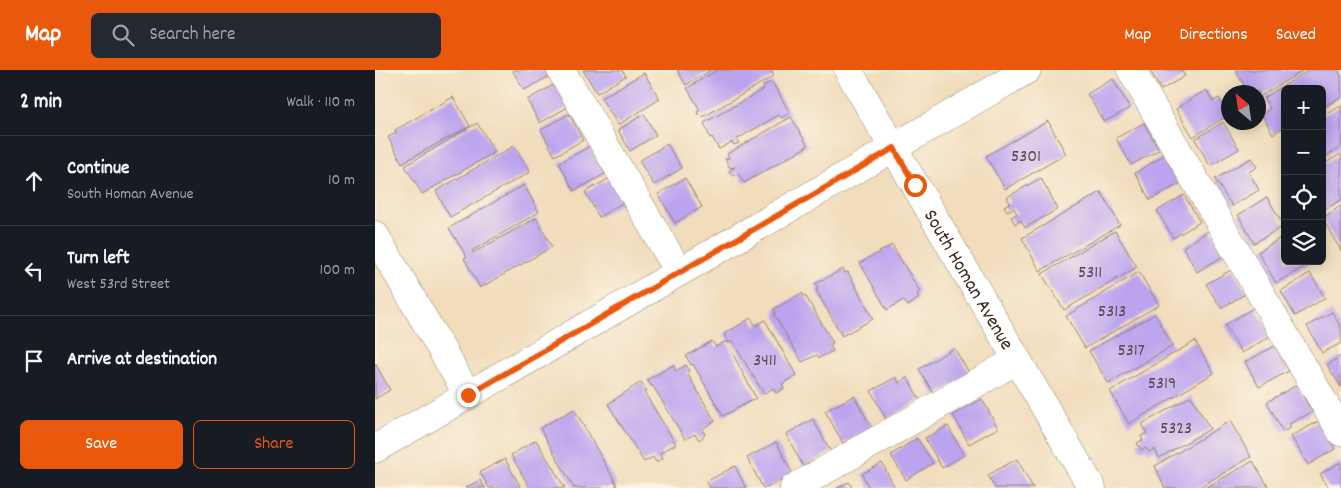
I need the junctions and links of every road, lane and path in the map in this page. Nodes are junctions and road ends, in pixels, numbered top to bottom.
1 (561, 70) edge
2 (848, 70) edge
3 (1027, 70) edge
4 (1131, 70) edge
5 (894, 148) junction
6 (375, 234) edge
7 (679, 272) junction
8 (1017, 360) junction
9 (468, 395) junction
10 (1341, 432) edge
11 (375, 449) edge
12 (794, 488) edge
13 (1092, 488) edge

1 - 7 street
2 - 5 street, South Homan Avenue
3 - 5 street
4 - 10 street
5 - 7 street
5 - 8 street, South Homan Avenue
6 - 9 street
7 - 9 street
8 - 12 street
8 - 13 street, South Homan Avenue
9 - 11 street

